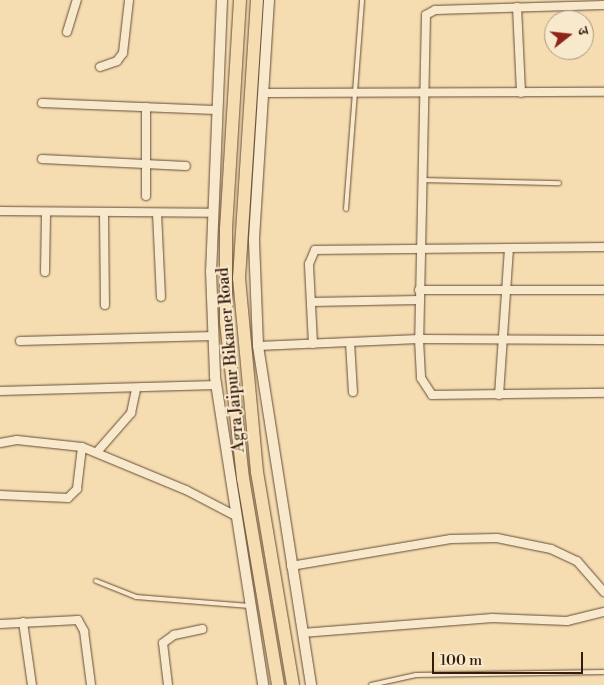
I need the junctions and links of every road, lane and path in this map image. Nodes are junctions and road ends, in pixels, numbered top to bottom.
1 (77, 0) edge
2 (129, 0) edge
3 (222, 0) edge
4 (240, 0) edge
5 (257, 0) edge
6 (269, 0) edge
7 (362, 0) edge
8 (604, 5) edge
9 (517, 7) junction
10 (67, 32) dead end
11 (259, 56) junction
12 (100, 67) dead end
13 (357, 92) junction
14 (604, 92) edge
15 (264, 93) junction
16 (521, 93) junction
17 (424, 94) junction
18 (42, 102) dead end
19 (146, 107) junction
20 (215, 110) junction
21 (42, 159) dead end
22 (146, 163) junction
23 (186, 166) dead end
24 (423, 180) junction
25 (558, 183) dead end
26 (146, 196) dead end
27 (346, 209) dead end
28 (0, 211) edge
29 (46, 212) junction
30 (104, 213) junction
31 (157, 213) junction
32 (212, 213) junction
33 (420, 248) junction
34 (508, 248) junction
35 (604, 248) edge
36 (45, 272) dead end
37 (419, 290) junction
38 (604, 290) edge
39 (507, 292) junction
40 (160, 297) dead end
41 (419, 300) junction
42 (311, 302) junction
43 (105, 304) dead end
44 (214, 336) junction
45 (419, 339) junction
46 (503, 340) junction
47 (604, 340) edge
48 (20, 341) dead end
49 (350, 342) junction
50 (313, 344) junction
51 (258, 346) junction
52 (217, 385) junction
53 (136, 389) junction
54 (0, 391) edge
55 (353, 392) dead end
56 (604, 393) edge
57 (499, 395) junction
58 (0, 443) edge
59 (82, 447) junction
60 (97, 452) junction
61 (0, 495) edge
62 (236, 516) junction
63 (291, 566) junction
64 (96, 581) dead end
65 (604, 592) edge
66 (251, 606) junction
67 (604, 612) edge
68 (22, 622) junction
69 (0, 624) edge
70 (202, 630) dead end
71 (302, 633) junction
72 (604, 672) edge
73 (32, 685) edge
74 (91, 685) edge
75 (168, 685) edge
76 (263, 685) edge
77 (278, 685) edge
78 (293, 685) edge
79 (311, 685) edge
80 (371, 685) edge

1 - 10 street
2 - 12 street
3 - 20 street
4 - 77 highway, Agra Jaipur Bikaner Road
5 - 11 highway, Agra Jaipur Bikaner Road
6 - 11 street
7 - 13 lane
8 - 9 street
9 - 16 street
9 - 17 street
11 - 15 street
11 - 78 highway, Agra Jaipur Bikaner Road
13 - 15 street
13 - 17 street
13 - 27 lane
14 - 16 street
15 - 51 street
16 - 17 street
17 - 24 street
18 - 19 street
19 - 20 street
19 - 22 street
20 - 32 street
21 - 22 street
22 - 23 street
22 - 26 street
24 - 25 lane
24 - 33 street
28 - 29 street
29 - 30 street
29 - 36 street
30 - 31 street
30 - 43 street
31 - 32 street
31 - 40 street
32 - 44 street
33 - 34 street
33 - 37 street
33 - 42 street
34 - 35 street
34 - 39 street
37 - 39 street
37 - 41 street
38 - 39 street
39 - 46 street
41 - 42 street
41 - 45 street
42 - 50 street
44 - 48 street
44 - 52 street
45 - 46 street
45 - 49 street
45 - 57 street
46 - 47 street
46 - 57 street
49 - 50 street
49 - 55 street
50 - 51 street
51 - 63 street
52 - 53 street
52 - 62 street
53 - 54 street
53 - 60 street
56 - 57 street
58 - 59 street
59 - 60 street
59 - 61 street
60 - 62 street
62 - 66 street
63 - 65 street
63 - 71 street
64 - 66 lane
66 - 76 street
67 - 71 street
68 - 69 street
68 - 73 street
68 - 74 street
70 - 75 street
71 - 79 street
72 - 80 lane

